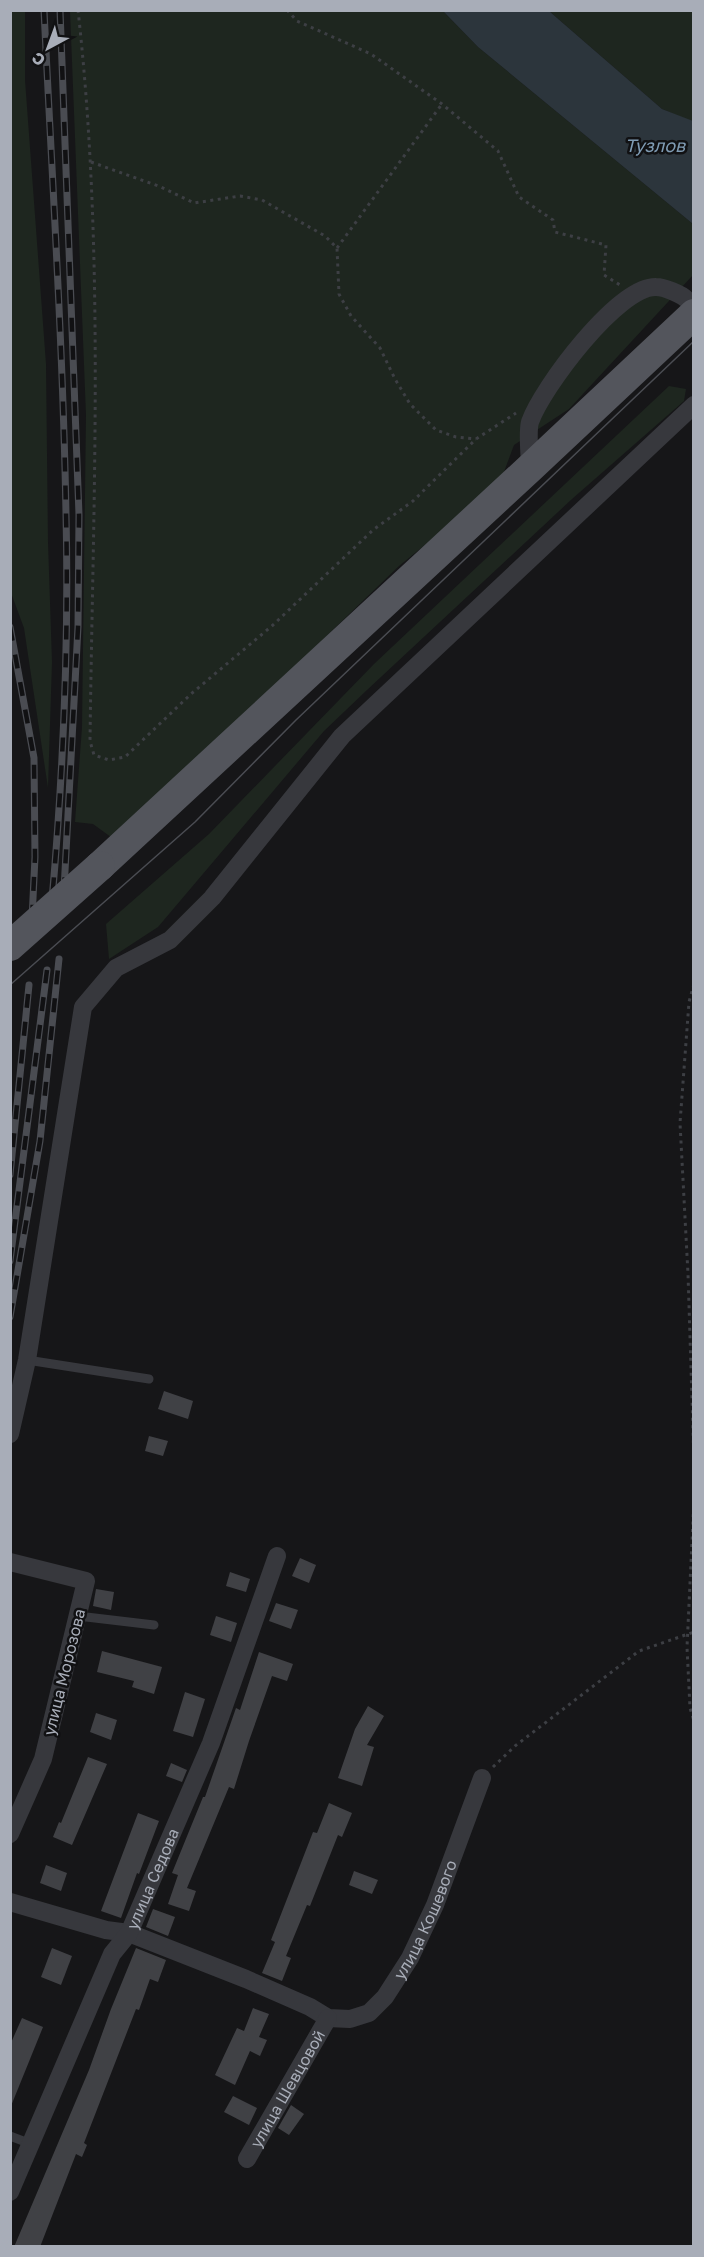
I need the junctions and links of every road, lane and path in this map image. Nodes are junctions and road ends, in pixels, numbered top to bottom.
1 (78, 10) edge
2 (287, 10) edge
3 (442, 105) junction
4 (90, 162) junction
5 (337, 248) junction
6 (634, 295) junction
7 (690, 306) edge
8 (693, 405) edge
9 (536, 411) junction
10 (476, 439) junction
11 (530, 468) junction
12 (10, 946) edge
13 (693, 984) edge
14 (27, 1360) junction
15 (149, 1379) dead end
16 (10, 1434) edge
17 (693, 1462) edge
18 (693, 1499) edge
19 (277, 1556) dead end
20 (10, 1562) edge
21 (78, 1616) junction
22 (154, 1625) dead end
23 (693, 1632) edge
24 (687, 1634) junction
25 (693, 1721) edge
26 (482, 1778) joint
27 (10, 1834) edge
28 (10, 1902) edge
29 (129, 1933) junction
30 (328, 2018) junction
31 (10, 2136) edge
32 (31, 2144) junction
33 (247, 2159) dead end
34 (10, 2192) edge

1 - 4 path
2 - 3 path
3 - 5 path
3 - 6 path
4 - 5 path
4 - 10 path
5 - 10 path
6 - 7 street
6 - 9 street
7 - 11 main road
8 - 14 street
9 - 10 path
9 - 11 street
11 - 12 main road, bridge
13 - 17 path
14 - 15 lane
14 - 16 street
18 - 24 path
19 - 29 street, улица Седова
20 - 21 street, улица Морозова
21 - 22 lane
21 - 27 street, улица Морозова
23 - 24 path
24 - 25 path
24 - 26 path
26 - 30 street, улица Кошевого
28 - 29 street
29 - 30 street
29 - 32 street, улица Седова
30 - 33 street, улица Шевцовой
31 - 32 lane
32 - 34 street, улица Седова

